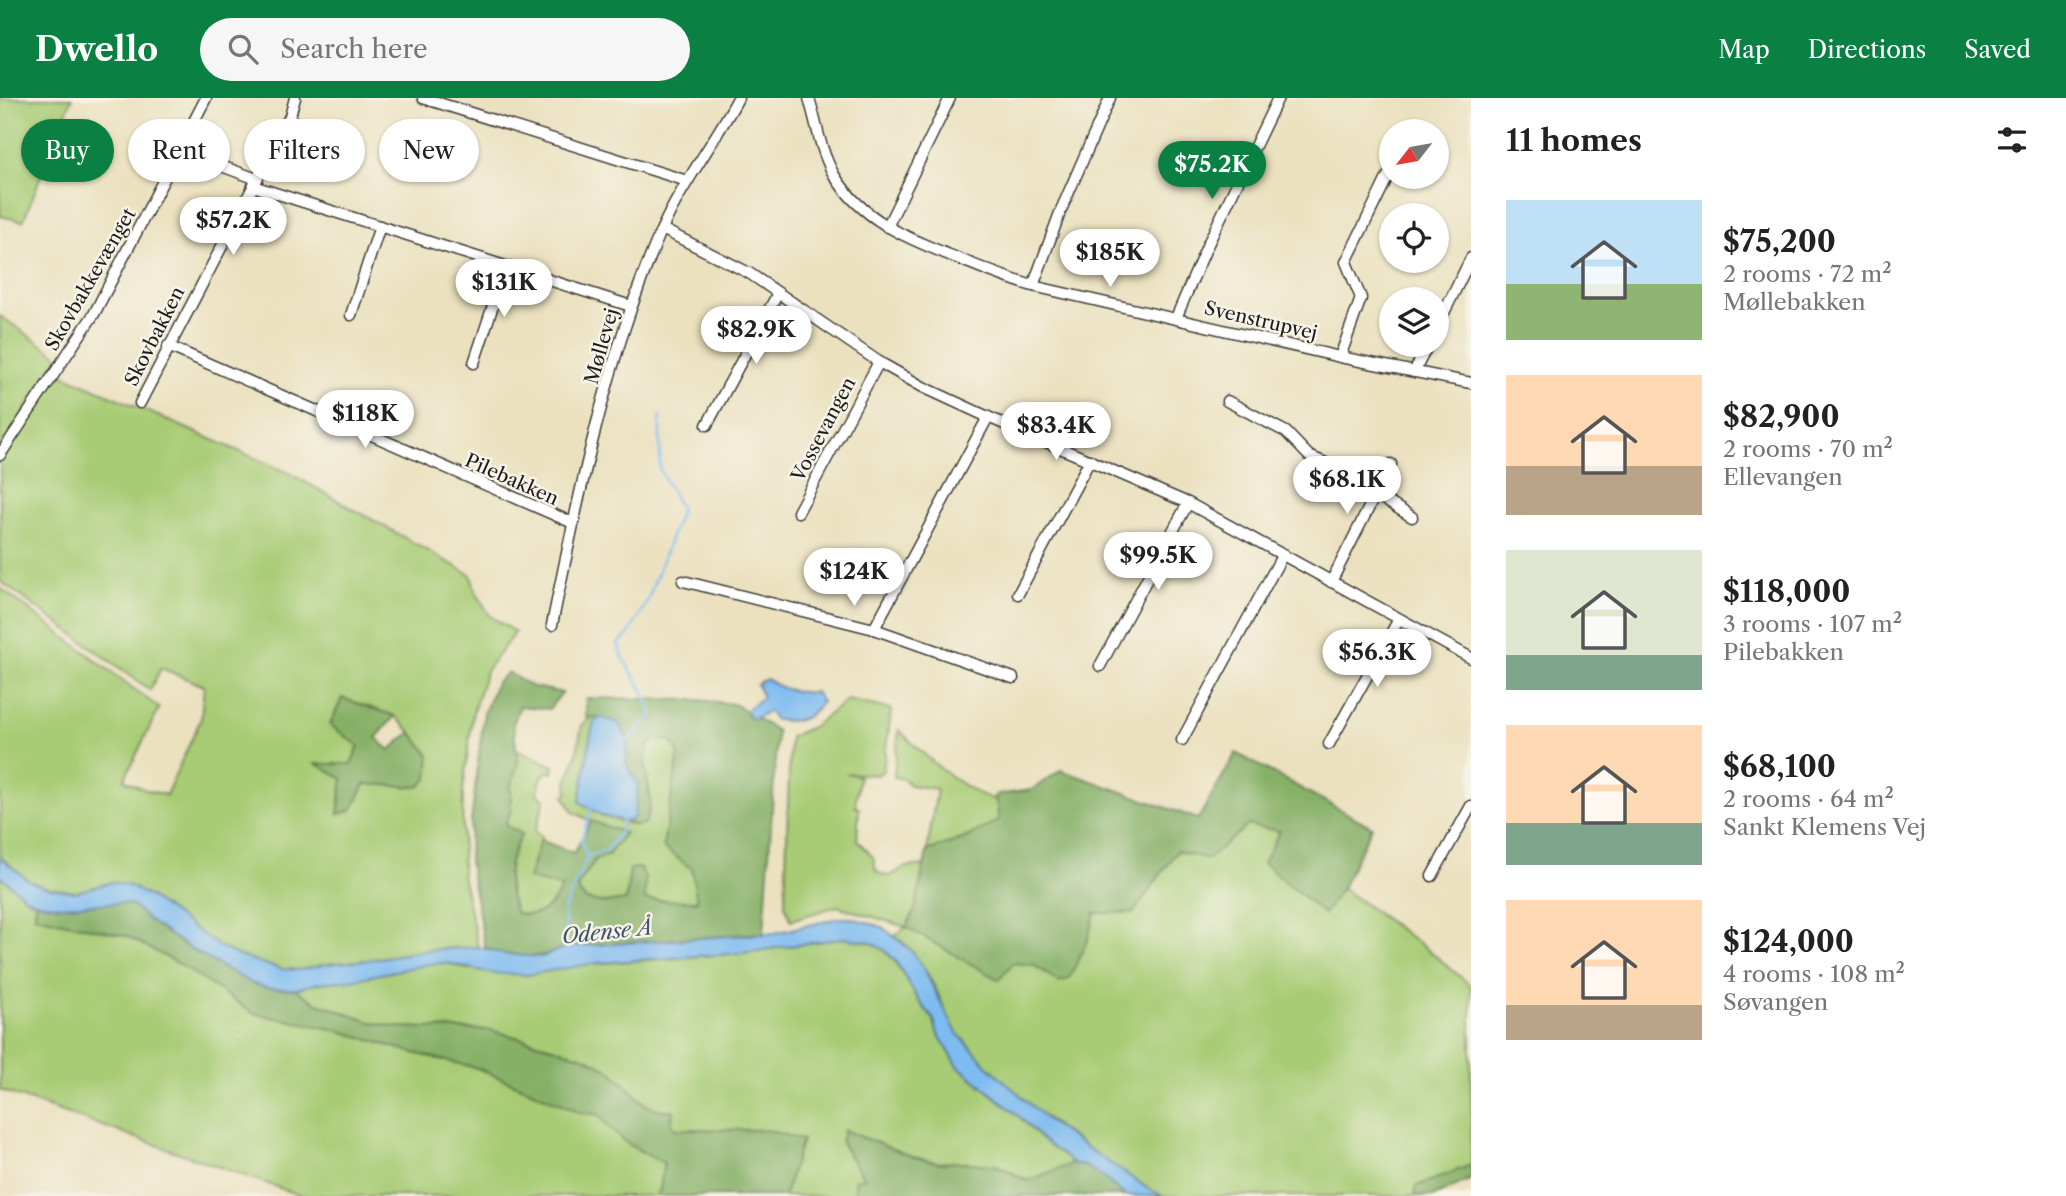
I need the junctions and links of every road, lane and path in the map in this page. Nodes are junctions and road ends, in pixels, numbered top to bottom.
1 (206, 98) edge
2 (295, 98) edge
3 (424, 98) edge
4 (738, 98) edge
5 (810, 98) edge
6 (950, 98) edge
7 (1110, 98) edge
8 (1278, 98) edge
9 (196, 119) edge
10 (288, 119) edge
11 (687, 181) junction
12 (164, 182) edge
13 (255, 182) joint
14 (1382, 189) edge
15 (380, 226) junction
16 (887, 227) junction
17 (662, 229) junction
18 (1471, 258) edge
19 (506, 266) junction
20 (1033, 286) junction
21 (778, 293) junction
22 (1449, 303) edge
23 (631, 306) junction
24 (351, 315) dead end
25 (1177, 318) junction
26 (168, 346) junction
27 (1340, 356) junction
28 (1422, 357) edge
29 (879, 362) junction
30 (474, 363) dead end
31 (1414, 372) junction
32 (1471, 383) edge
33 (1227, 401) dead end
34 (140, 403) dead end
35 (988, 417) junction
36 (707, 425) dead end
37 (0, 455) edge
38 (1090, 460) junction
39 (1391, 464) dead end
40 (1374, 496) junction
41 (1188, 503) junction
42 (798, 512) dead end
43 (1412, 517) dead end
44 (573, 523) junction
45 (1283, 554) junction
46 (683, 581) dead end
47 (1331, 582) junction
48 (1018, 594) dead end
49 (1399, 619) junction
50 (552, 625) dead end
51 (874, 629) junction
52 (1470, 656) edge
53 (1100, 666) dead end
54 (1013, 678) dead end
55 (1182, 740) dead end
56 (1329, 744) dead end
57 (1471, 806) edge
58 (1432, 876) dead end

1 - 9 street, Skovbakkevænget
2 - 10 street, Skovbakken
3 - 11 street
4 - 11 street, Møllevej
5 - 16 street, Svenstrupvej
6 - 16 street
7 - 20 street
8 - 25 street
11 - 17 street, Møllevej
12 - 37 street, Skovbakkevænget
13 - 15 street
13 - 26 street, Skovbakken
14 - 27 street
15 - 19 street
15 - 24 street
16 - 20 street, Svenstrupvej
17 - 21 street
17 - 23 street, Møllevej
18 - 22 street
19 - 23 street
19 - 30 street
20 - 25 street, Svenstrupvej
21 - 29 street
21 - 36 street
23 - 44 street, Møllevej
25 - 27 street, Svenstrupvej
26 - 34 street, Skovbakken
26 - 44 street, Pilebakken
27 - 31 street, Svenstrupvej
28 - 31 street
29 - 35 street
29 - 42 street, Vossevangen
31 - 32 street, Svenstrupvej
33 - 40 street
35 - 38 street
35 - 51 street
38 - 41 street
38 - 48 street
39 - 40 street
40 - 43 street
40 - 47 street
41 - 45 street
41 - 53 street
44 - 50 street, Møllevej
45 - 47 street
45 - 55 street
46 - 51 street
47 - 49 street
49 - 52 street
49 - 56 street
51 - 54 street
57 - 58 street

